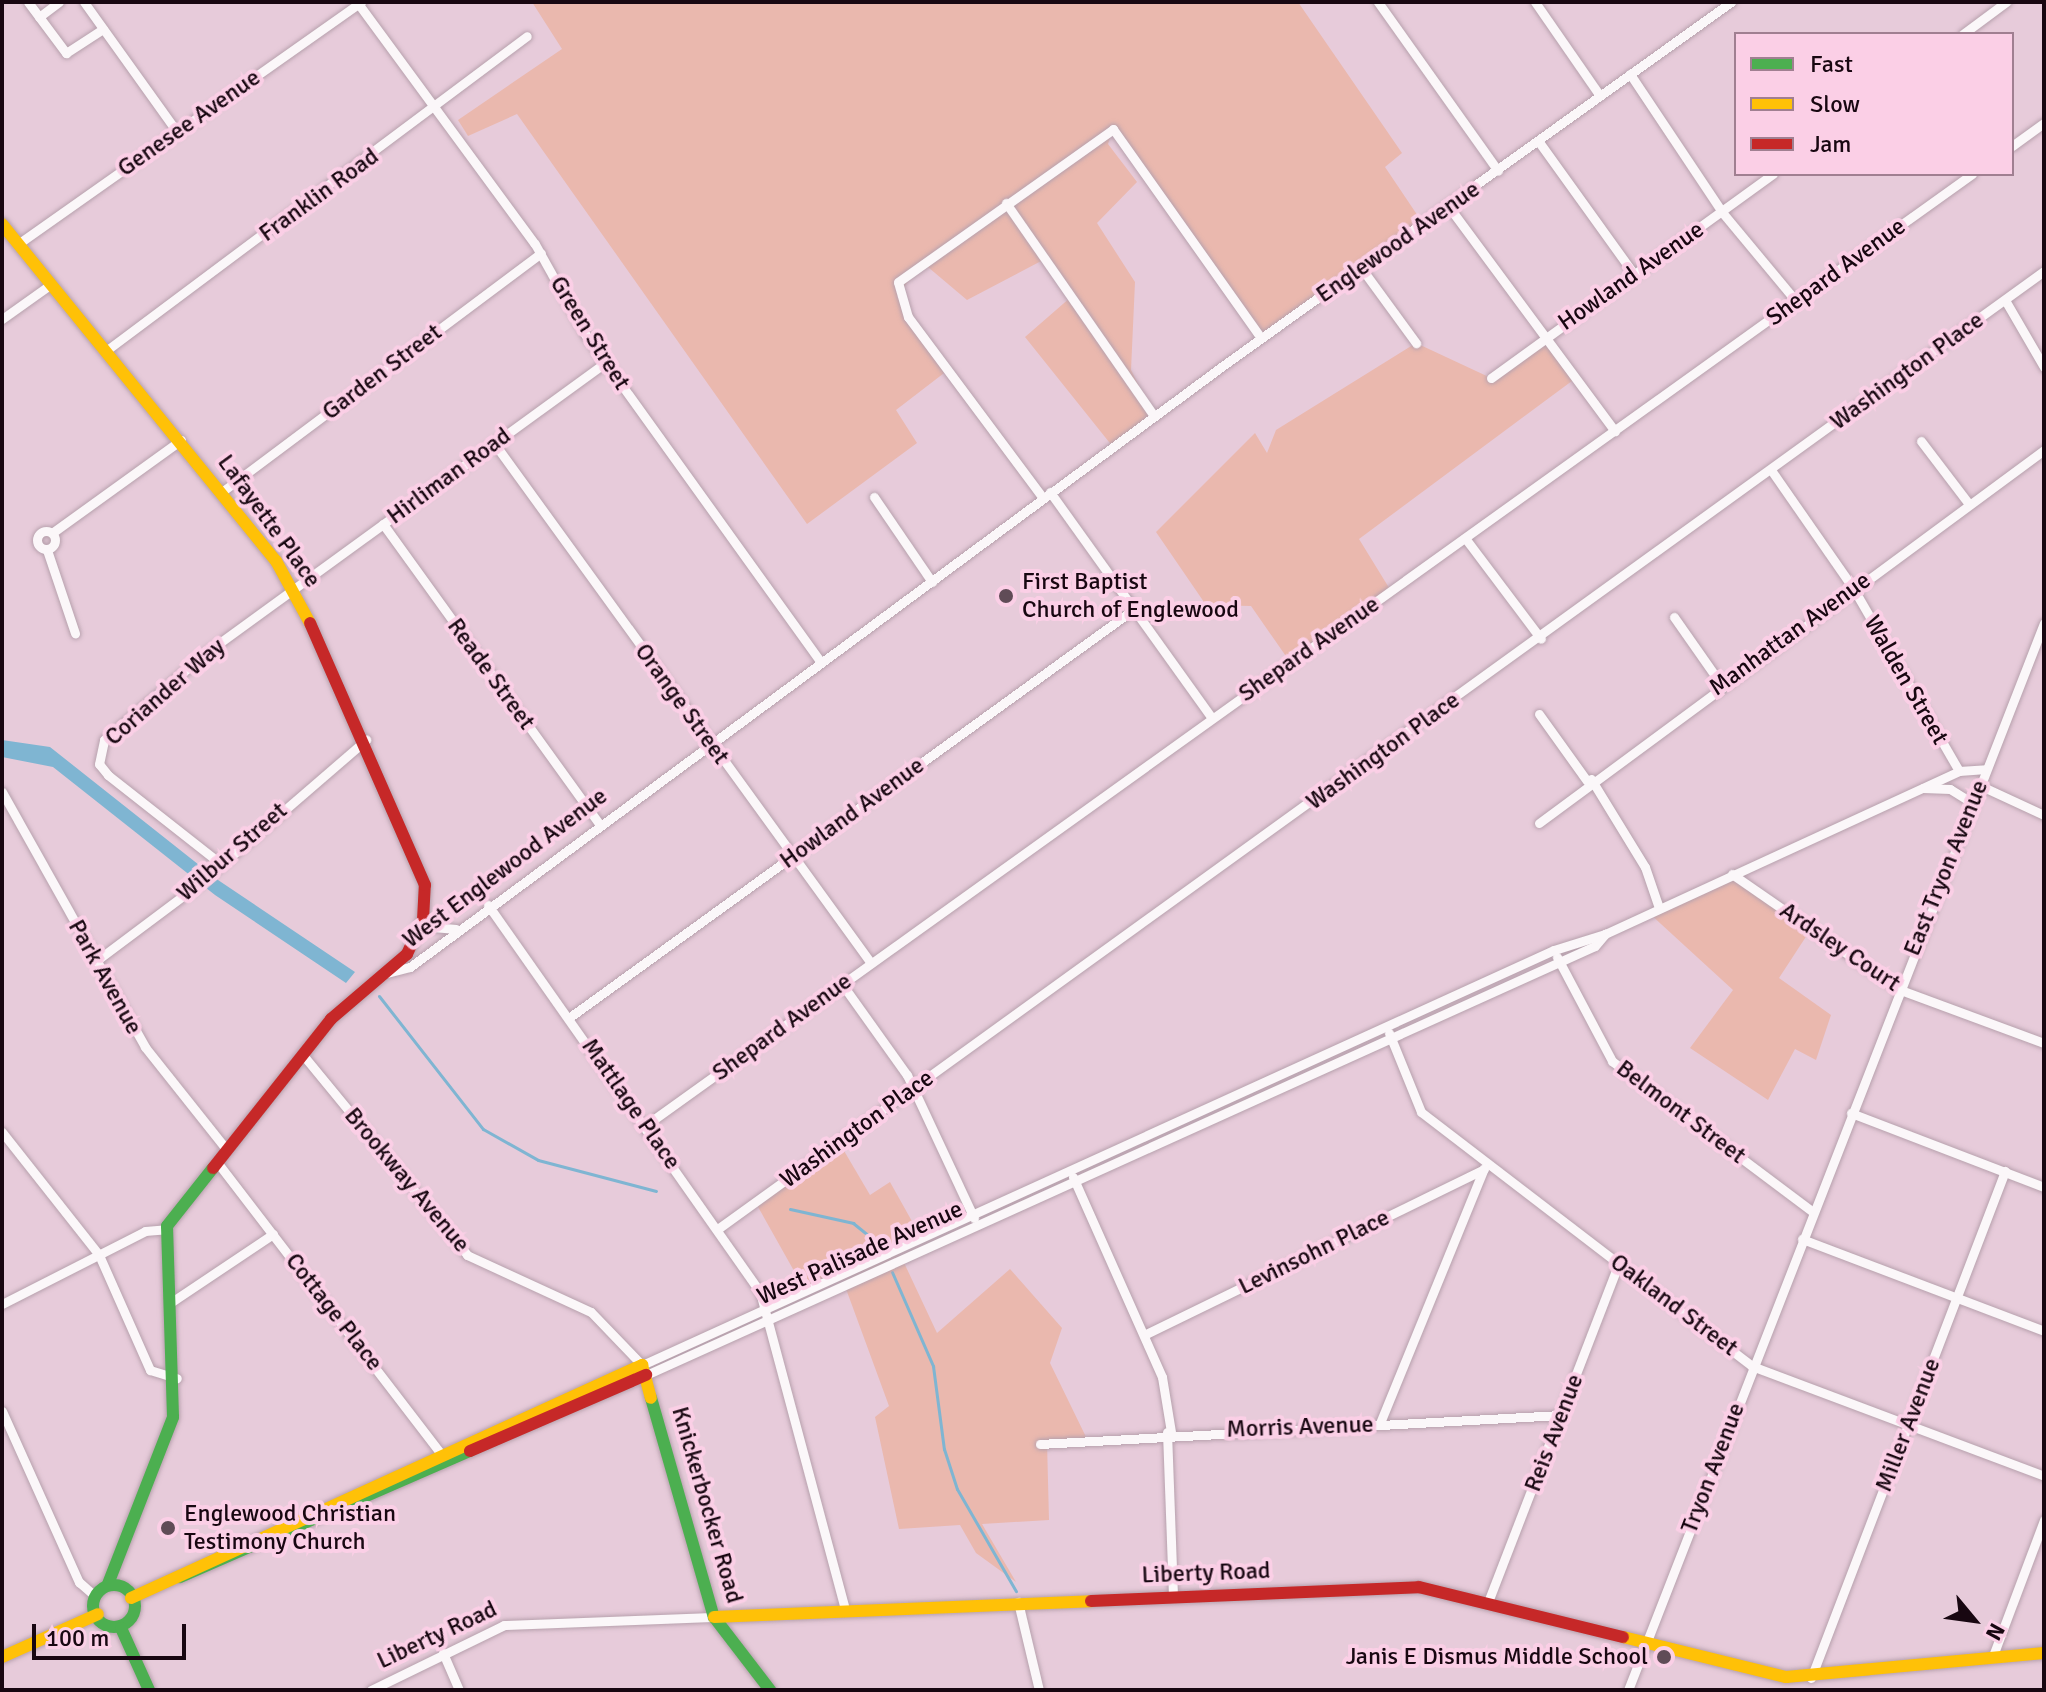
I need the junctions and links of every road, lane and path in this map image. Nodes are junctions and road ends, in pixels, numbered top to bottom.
1 (28, 2) edge
2 (59, 2) edge
3 (84, 2) edge
4 (359, 2) edge
5 (1378, 2) edge
6 (1535, 2) edge
7 (1731, 2) edge
8 (2006, 2) edge
9 (39, 17) junction
10 (103, 29) junction
11 (1966, 32) edge
12 (527, 36) dead end
13 (1630, 74) junction
14 (1600, 96) junction
15 (435, 110) junction
16 (2044, 123) edge
17 (177, 132) junction
18 (1539, 142) junction
19 (2014, 145) edge
20 (1498, 171) junction
21 (1770, 176) edge
22 (1969, 176) edge
23 (1006, 204) junction
24 (1449, 207) junction
25 (1722, 212) junction
26 (2, 224) edge
27 (18, 244) junction
28 (541, 253) junction
29 (1362, 269) junction
30 (2044, 271) edge
31 (1634, 274) junction
32 (51, 284) junction
33 (1795, 300) junction
34 (2005, 300) junction
35 (2, 319) edge
36 (1545, 336) junction
37 (1261, 338) junction
38 (1416, 343) dead end
39 (107, 350) junction
40 (605, 363) junction
41 (2044, 367) edge
42 (1491, 378) dead end
43 (1154, 416) junction
44 (1615, 431) junction
45 (181, 440) junction
46 (1921, 441) dead end
47 (494, 443) junction
48 (2044, 450) edge
49 (1771, 470) junction
50 (1064, 482) joint
51 (223, 491) junction
52 (1046, 495) junction
53 (874, 497) dead end
54 (1969, 504) junction
55 (383, 524) junction
56 (52, 533) junction
57 (1465, 538) junction
58 (47, 550) junction
59 (932, 582) junction
60 (293, 588) junction
61 (1853, 588) junction
62 (1134, 609) junction
63 (1674, 617) dead end
64 (2044, 623) edge
65 (75, 633) dead end
66 (1541, 639) junction
67 (821, 663) junction
68 (1721, 684) junction
69 (1539, 714) dead end
70 (1212, 718) junction
71 (366, 740) junction
72 (711, 744) junction
73 (1986, 769) junction
74 (1959, 771) junction
75 (1589, 780) junction
76 (1979, 785) junction
77 (1919, 788) junction
78 (2, 792) edge
79 (1972, 803) junction
80 (2044, 815) edge
81 (1539, 823) dead end
82 (599, 824) junction
83 (793, 856) junction
84 (220, 865) junction
85 (1732, 874) junction
86 (488, 905) junction
87 (1659, 908) junction
88 (421, 926) junction
89 (456, 929) junction
90 (1605, 934) junction
91 (1554, 950) junction
92 (96, 961) junction
93 (1560, 962) junction
94 (871, 963) junction
95 (387, 973) junction
96 (842, 984) junction
97 (1898, 989) junction
98 (570, 1017) junction
99 (1386, 1027) junction
100 (1390, 1038) junction
101 (2044, 1043) edge
102 (303, 1055) junction
103 (914, 1088) junction
104 (1851, 1113) junction
105 (646, 1125) junction
106 (2, 1132) edge
107 (227, 1150) junction
108 (217, 1162) junction
109 (1485, 1165) junction
110 (1070, 1170) junction
111 (2005, 1171) junction
112 (1075, 1181) junction
113 (2044, 1187) edge
114 (1812, 1211) junction
115 (973, 1214) junction
116 (978, 1224) junction
117 (719, 1228) junction
118 (166, 1229) junction
119 (273, 1234) junction
120 (1802, 1239) junction
121 (99, 1255) junction
122 (1619, 1263) junction
123 (1957, 1298) junction
124 (170, 1303) junction
125 (2, 1304) edge
126 (767, 1313) junction
127 (2044, 1331) edge
128 (1144, 1335) junction
129 (1752, 1366) junction
130 (644, 1370) junction
131 (177, 1378) junction
132 (2, 1411) edge
133 (1560, 1415) junction
134 (1380, 1423) junction
135 (1908, 1425) junction
136 (1169, 1432) junction
137 (1040, 1444) dead end
138 (445, 1458) junction
139 (2044, 1476) edge
140 (2044, 1520) edge
141 (108, 1584) junction
142 (95, 1596) junction
143 (1173, 1596) junction
144 (131, 1598) junction
145 (1018, 1602) junction
146 (1488, 1602) junction
147 (845, 1609) junction
148 (98, 1614) junction
149 (714, 1617) junction
150 (121, 1628) junction
151 (1645, 1646) junction
152 (443, 1653) junction
153 (1994, 1653) junction
154 (2044, 1653) edge
155 (2, 1657) edge
156 (1811, 1678) junction
157 (149, 1690) edge
158 (371, 1690) edge
159 (459, 1690) edge
160 (770, 1690) edge
161 (1039, 1690) edge
162 (1628, 1690) edge

1 - 9 street
2 - 9 street
3 - 10 street
4 - 15 street, Green Street
4 - 17 street, Genesee Avenue
5 - 20 street
6 - 14 street
7 - 13 street, Englewood Avenue
8 - 11 street
9 - 10 street
10 - 17 street
12 - 15 street, Franklin Road
13 - 14 street, Englewood Avenue
13 - 25 street
14 - 18 street, Englewood Avenue
15 - 28 street, Green Street
15 - 39 street, Franklin Road
16 - 19 street
17 - 27 street, Genesee Avenue
18 - 20 street, Englewood Avenue
18 - 31 street
20 - 24 street, Englewood Avenue
21 - 25 street, Howland Avenue
22 - 33 street, Shepard Avenue
23 - 37 street
23 - 43 street
23 - 52 street
24 - 29 street, Englewood Avenue
24 - 36 street
25 - 31 street, Howland Avenue
25 - 33 street
26 - 27 main road, Lafayette Place
27 - 32 main road, Lafayette Place
28 - 40 street, Green Street
28 - 51 street, Garden Street
29 - 37 street, Englewood Avenue
29 - 38 street
30 - 34 street, Washington Place
31 - 36 street, Howland Avenue
32 - 35 street
32 - 39 main road, Lafayette Place
33 - 44 street, Shepard Avenue
34 - 41 street
34 - 49 street, Washington Place
36 - 42 street, Howland Avenue
36 - 44 street
37 - 43 street, Englewood Avenue
39 - 45 main road, Lafayette Place
40 - 47 street, Hirliman Road
40 - 67 street, Green Street
43 - 50 street, Englewood Avenue
44 - 57 street, Shepard Avenue
45 - 51 main road, Lafayette Place
45 - 56 street
46 - 54 street
47 - 55 street, Hirliman Road
47 - 72 street, Orange Street
48 - 54 street, Manhattan Avenue
49 - 61 street, Walden Street
49 - 66 street, Washington Place
50 - 52 street, West Englewood Avenue
51 - 60 main road, Lafayette Place
52 - 59 street, West Englewood Avenue
52 - 62 street
53 - 59 street
54 - 61 street, Manhattan Avenue
55 - 60 street, Hirliman Road
55 - 82 street, Reade Street
56 - 58 street
56 - 58 street
57 - 66 street
57 - 70 street, Shepard Avenue
58 - 65 street
59 - 67 street, West Englewood Avenue
60 - 71 main road, Lafayette Place
60 - 84 street, Coriander Way
61 - 68 street, Manhattan Avenue
61 - 74 street, Walden Street
62 - 70 street
62 - 83 street, Howland Avenue
63 - 68 street
64 - 73 street, East Tryon Avenue
66 - 103 street, Washington Place
67 - 72 street, West Englewood Avenue
68 - 75 street, Manhattan Avenue
69 - 75 street
70 - 94 street, Shepard Avenue
71 - 84 street, Wilbur Street
71 - 88 main road, Lafayette Place
72 - 82 street, West Englewood Avenue
72 - 83 street, Orange Street
73 - 74 street
73 - 76 street, East Tryon Avenue
74 - 77 street
75 - 81 street, Manhattan Avenue
75 - 87 street
76 - 79 street, East Tryon Avenue
76 - 80 street
77 - 79 street
77 - 85 street
78 - 92 street, Park Avenue
79 - 97 street, East Tryon Avenue
82 - 86 street, West Englewood Avenue
83 - 94 street, Orange Street
83 - 98 street, Howland Avenue
84 - 92 street, Wilbur Street
85 - 87 street
85 - 97 street, Ardsley Court
86 - 89 street, West Englewood Avenue
86 - 98 street, Mattlage Place
87 - 90 street
88 - 89 street
88 - 95 main road
89 - 95 street, West Englewood Avenue
90 - 91 street, West Palisade Avenue
90 - 93 street, West Palisade Avenue
91 - 93 street, Belmont Street
91 - 99 street, West Palisade Avenue
92 - 107 street, Park Avenue
93 - 100 street, West Palisade Avenue
93 - 114 street, Belmont Street
94 - 96 street, Shepard Avenue
95 - 102 main road, West Englewood Avenue
96 - 103 street
96 - 105 street, Shepard Avenue
97 - 101 street, Ardsley Court
97 - 104 street, East Tryon Avenue
98 - 105 street, Mattlage Place
99 - 100 street, Oakland Street
99 - 110 street, West Palisade Avenue
100 - 109 street, Oakland Street
100 - 112 street, West Palisade Avenue
102 - 107 main road, West Englewood Avenue
102 - 130 street, Brookway Avenue
103 - 115 street
103 - 117 street, Washington Place
104 - 111 street
104 - 114 street, Tryon Avenue
105 - 117 street, Mattlage Place
106 - 121 street
107 - 108 main road, West Englewood Avenue
108 - 118 main road, West Englewood Avenue
108 - 119 street, Cottage Place
109 - 122 street, Oakland Street
109 - 128 street, Levinsohn Place
109 - 134 street
110 - 112 street
110 - 115 street, West Palisade Avenue
111 - 113 street
111 - 123 street, Miller Avenue
112 - 116 street, West Palisade Avenue
112 - 128 street
114 - 120 street, Tryon Avenue
115 - 116 street
115 - 126 street, West Palisade Avenue
116 - 126 street, West Palisade Avenue
117 - 126 street, Mattlage Place
118 - 121 street
118 - 124 main road
119 - 124 street
119 - 138 street, Cottage Place
120 - 123 street
120 - 129 street, Tryon Avenue
121 - 125 street
121 - 131 street
122 - 129 street, Oakland Street
122 - 133 street, Reis Avenue
123 - 127 street
123 - 135 street, Miller Avenue
124 - 131 main road
126 - 130 street, West Palisade Avenue
126 - 147 street, Mattlage Place
128 - 136 street
129 - 135 street, Oakland Street
129 - 151 street, Tryon Avenue
130 - 138 main road, West Palisade Avenue
130 - 149 main road, Knickerbocker Road
131 - 141 main road
132 - 142 street
133 - 134 street, Morris Avenue
133 - 146 street, Reis Avenue
134 - 136 street, Morris Avenue
135 - 139 street, Oakland Street
135 - 156 street, Miller Avenue
136 - 137 street, Morris Avenue
136 - 143 street
138 - 144 main road, West Palisade Avenue
140 - 153 street
141 - 142 main road
141 - 144 main road
142 - 148 main road
143 - 145 main road, Liberty Road
143 - 146 main road, Liberty Road
144 - 150 main road
145 - 147 main road, Liberty Road
145 - 161 street
146 - 151 main road, Liberty Road
147 - 149 main road, Liberty Road
148 - 150 main road
148 - 155 main road
149 - 152 street, Liberty Road
149 - 160 main road, Knickerbocker Road
150 - 157 main road
151 - 156 main road, Liberty Road
151 - 162 street, Tryon Avenue
152 - 158 street, Liberty Road
152 - 159 street
153 - 154 main road, Liberty Road
153 - 156 main road, Liberty Road

